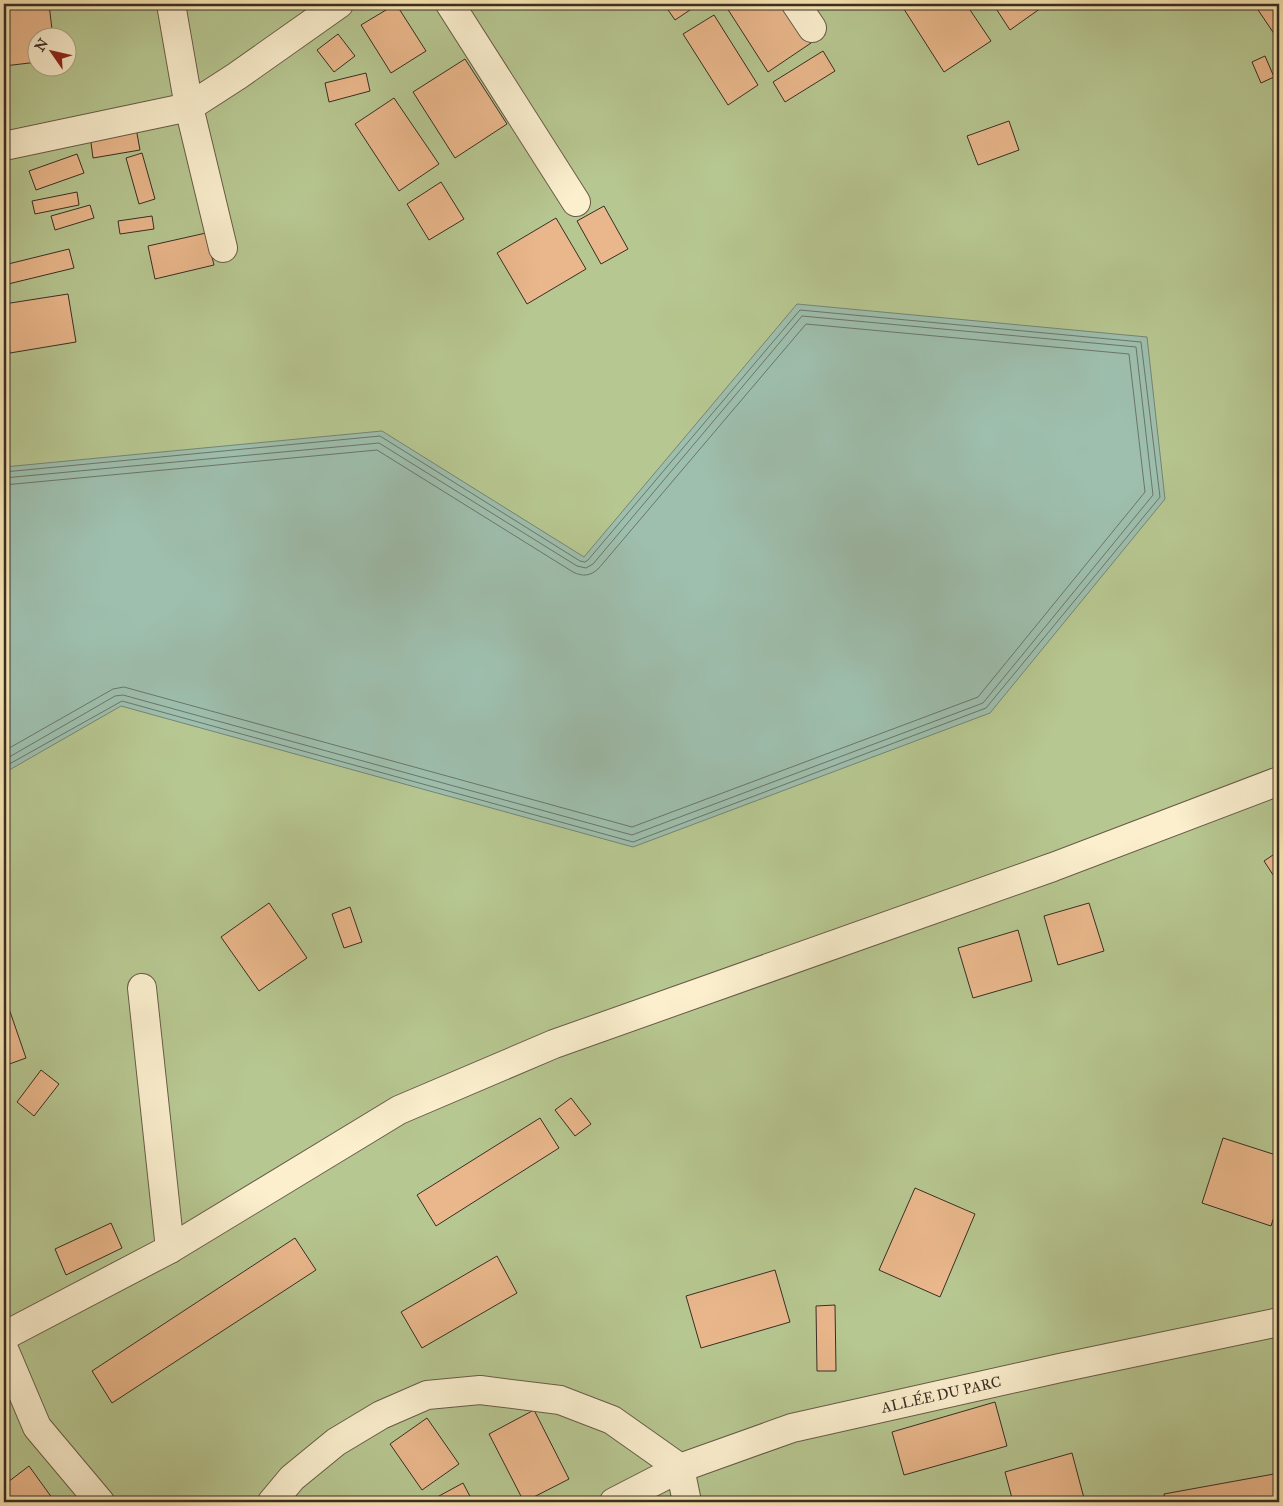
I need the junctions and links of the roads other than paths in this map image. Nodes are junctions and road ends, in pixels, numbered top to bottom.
1 (171, 4) edge
2 (339, 4) edge
3 (450, 4) edge
4 (796, 4) edge
5 (812, 28) dead end
6 (189, 107) junction
7 (4, 146) edge
8 (576, 202) dead end
9 (223, 248) dead end
10 (1279, 781) edge
11 (142, 988) dead end
12 (170, 1249) junction
13 (1279, 1322) edge
14 (4, 1336) edge
15 (4, 1349) edge
16 (680, 1468) junction
17 (100, 1502) edge
18 (272, 1502) edge
19 (614, 1502) edge
20 (688, 1502) edge

1 - 6 street
2 - 6 street
3 - 8 street
4 - 5 street
6 - 7 street
6 - 9 street
10 - 12 street
11 - 12 street
12 - 14 street
13 - 16 street, ALLÉE DU PARC
15 - 17 street
16 - 18 street
16 - 19 street, ALLÉE DU PARC
16 - 20 street

